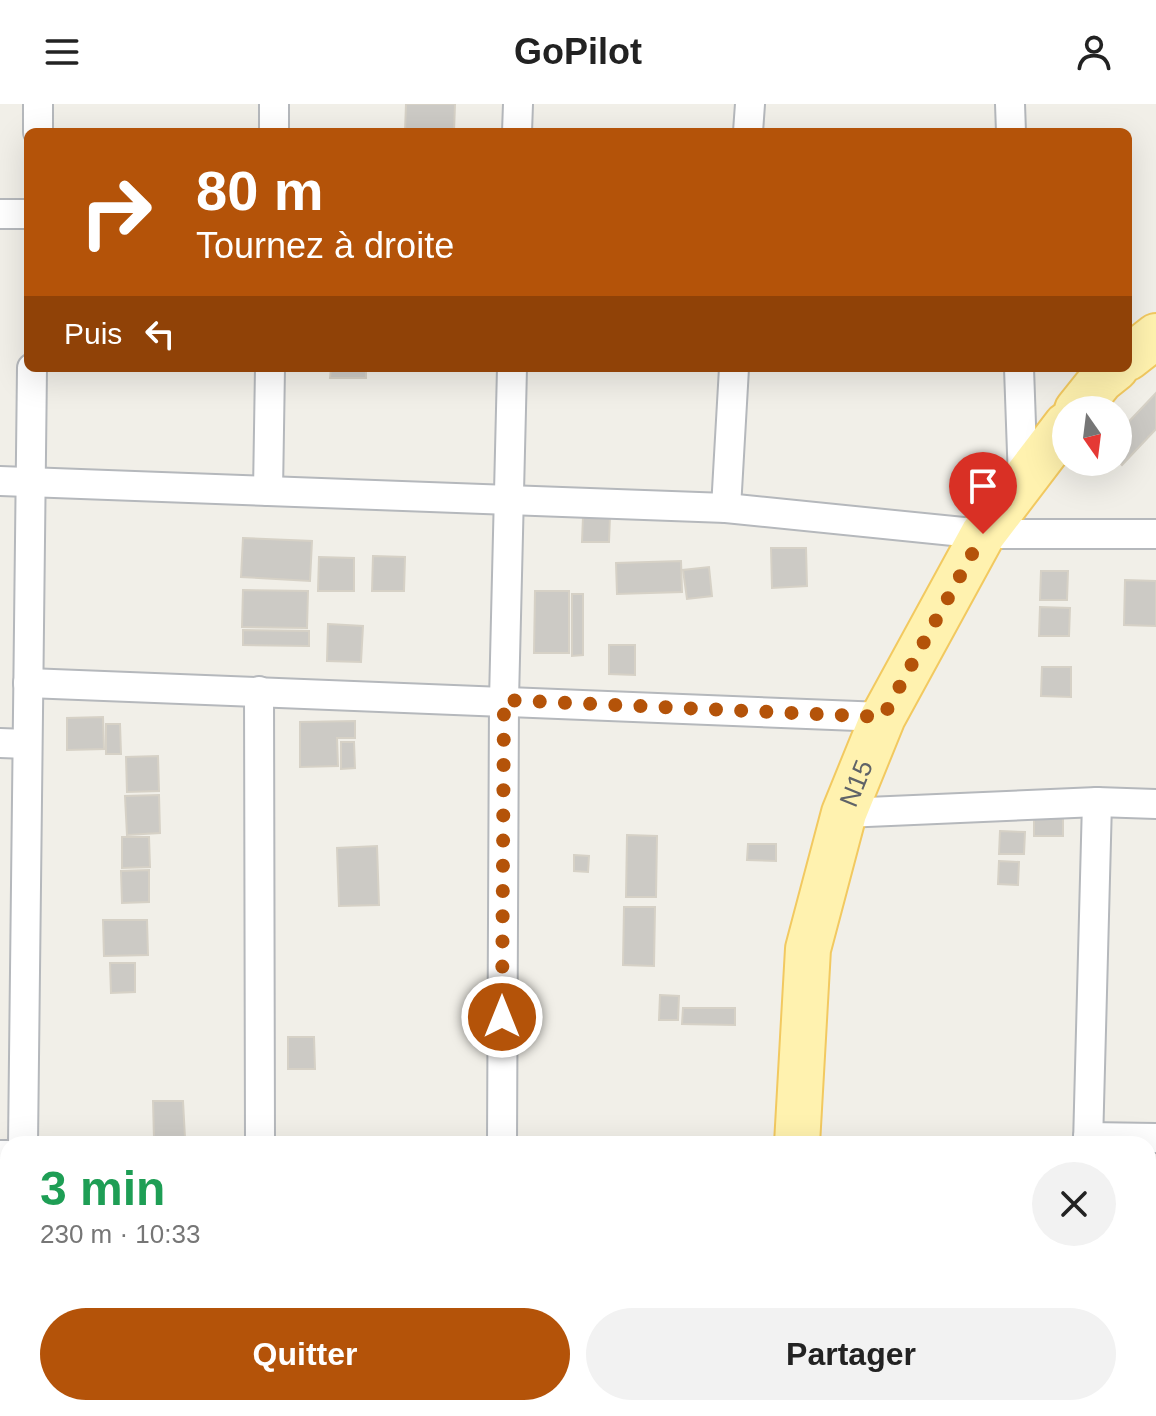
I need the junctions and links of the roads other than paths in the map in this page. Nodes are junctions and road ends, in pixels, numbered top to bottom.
1 (38, 104) edge
2 (274, 104) edge
3 (518, 104) edge
4 (750, 104) edge
5 (1010, 104) edge
6 (38, 128) edge
7 (274, 128) edge
8 (517, 128) edge
9 (748, 128) edge
10 (1011, 128) edge
11 (0, 214) edge
12 (24, 214) edge
13 (1156, 336) edge
14 (1132, 355) edge
15 (32, 372) edge
16 (270, 372) edge
17 (512, 372) edge
18 (734, 372) edge
19 (1019, 372) edge
20 (1111, 372) edge
21 (1088, 396) edge
22 (1052, 443) edge
23 (0, 481) edge
24 (1023, 481) junction
25 (30, 482) junction
26 (268, 491) junction
27 (509, 500) junction
28 (726, 508) junction
29 (983, 534) junction
30 (1156, 534) edge
31 (28, 683) junction
32 (259, 691) junction
33 (504, 700) junction
34 (883, 717) junction
35 (14, 744) edge
36 (1097, 802) junction
37 (1156, 804) edge
38 (844, 813) junction
39 (23, 1136) edge
40 (260, 1136) edge
41 (502, 1136) edge
42 (797, 1136) edge
43 (1088, 1136) edge

1 - 6 street
2 - 7 street
3 - 8 street
4 - 9 street
5 - 10 street
11 - 12 street
13 - 14 main road
15 - 25 street
16 - 26 street
17 - 27 street
18 - 28 street
19 - 24 street
20 - 21 main road
22 - 24 main road, N15
23 - 25 street
24 - 29 main road, N15
25 - 26 street
25 - 31 street
26 - 27 street
27 - 28 street
27 - 33 street
28 - 29 street
29 - 30 street
29 - 34 main road, N15
31 - 32 street
31 - 35 street
32 - 33 street
32 - 40 street
33 - 34 street
33 - 41 street
34 - 38 main road, N15
35 - 39 street
36 - 37 street
36 - 38 street
36 - 43 street
38 - 42 main road, N15

